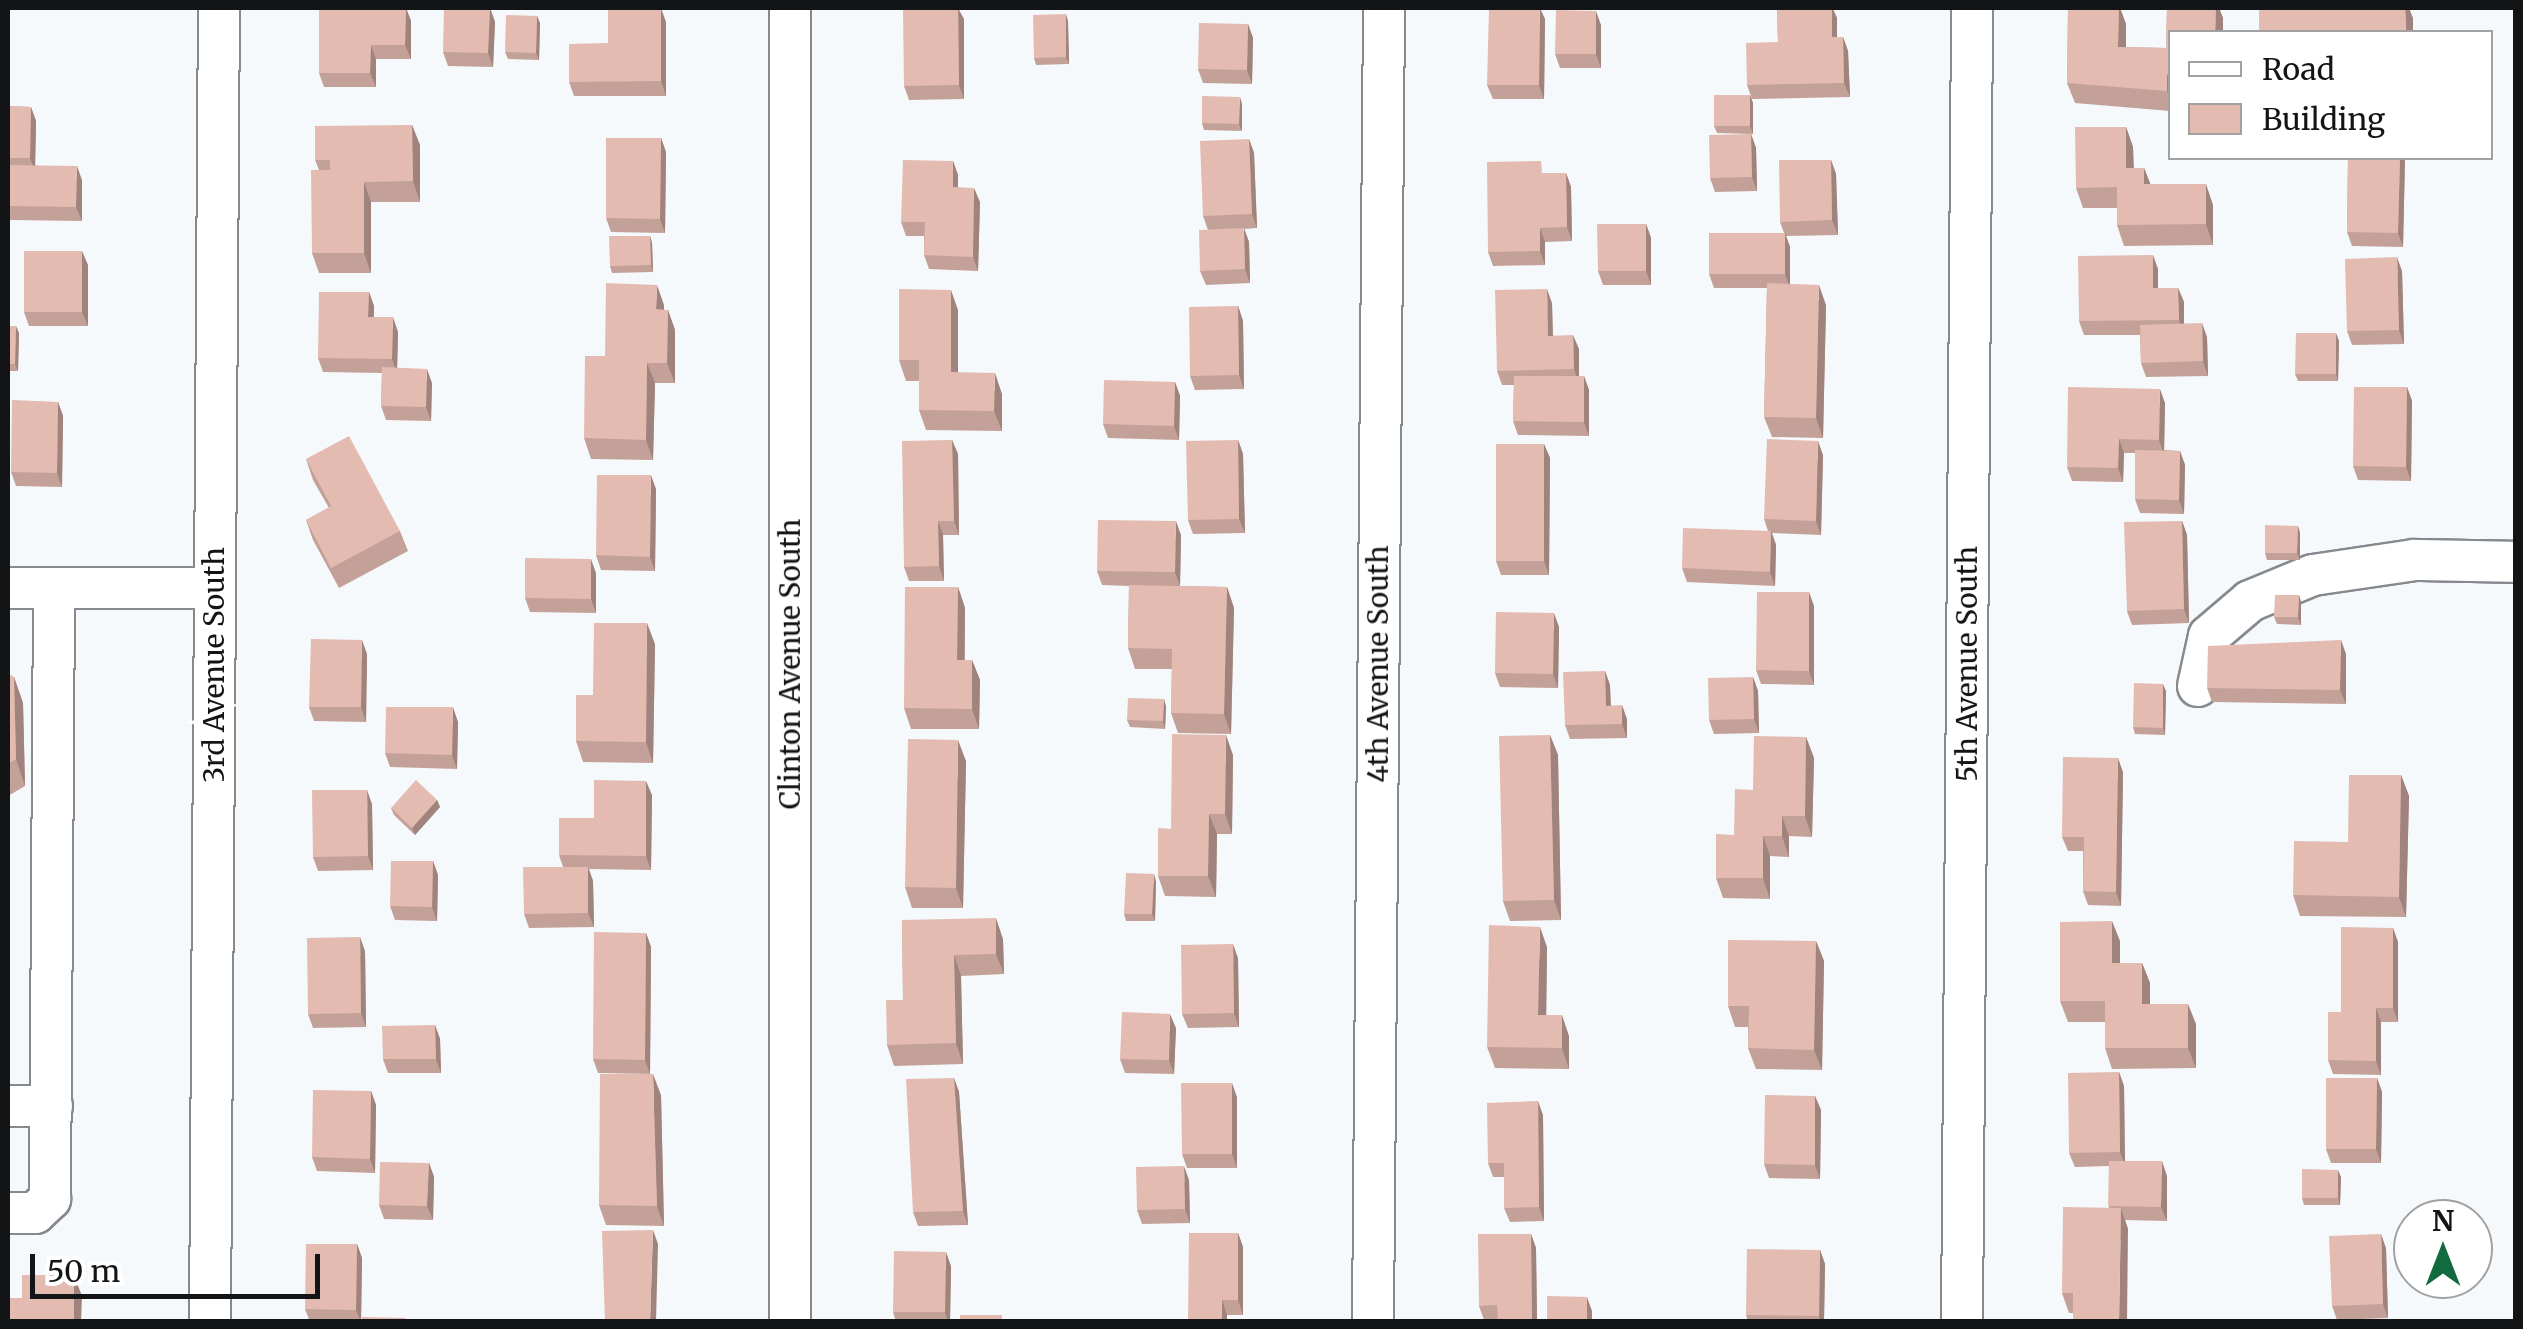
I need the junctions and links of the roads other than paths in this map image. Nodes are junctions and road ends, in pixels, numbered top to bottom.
1 (218, 8) edge
2 (790, 8) edge
3 (1384, 8) edge
4 (1972, 8) edge
5 (2516, 562) edge
6 (8, 588) edge
7 (54, 588) junction
8 (215, 588) junction
9 (2198, 686) dead end
10 (8, 1106) edge
11 (52, 1106) junction
12 (8, 1213) edge
13 (210, 1322) edge
14 (790, 1322) edge
15 (1373, 1322) edge
16 (1962, 1322) edge

1 - 8 street, 3rd Avenue South
2 - 14 street, Clinton Avenue South
3 - 15 street, 4th Avenue South
4 - 16 street, 5th Avenue South
5 - 9 street
6 - 7 street
7 - 8 street
7 - 11 street
8 - 13 street, 3rd Avenue South
10 - 11 street
11 - 12 street

